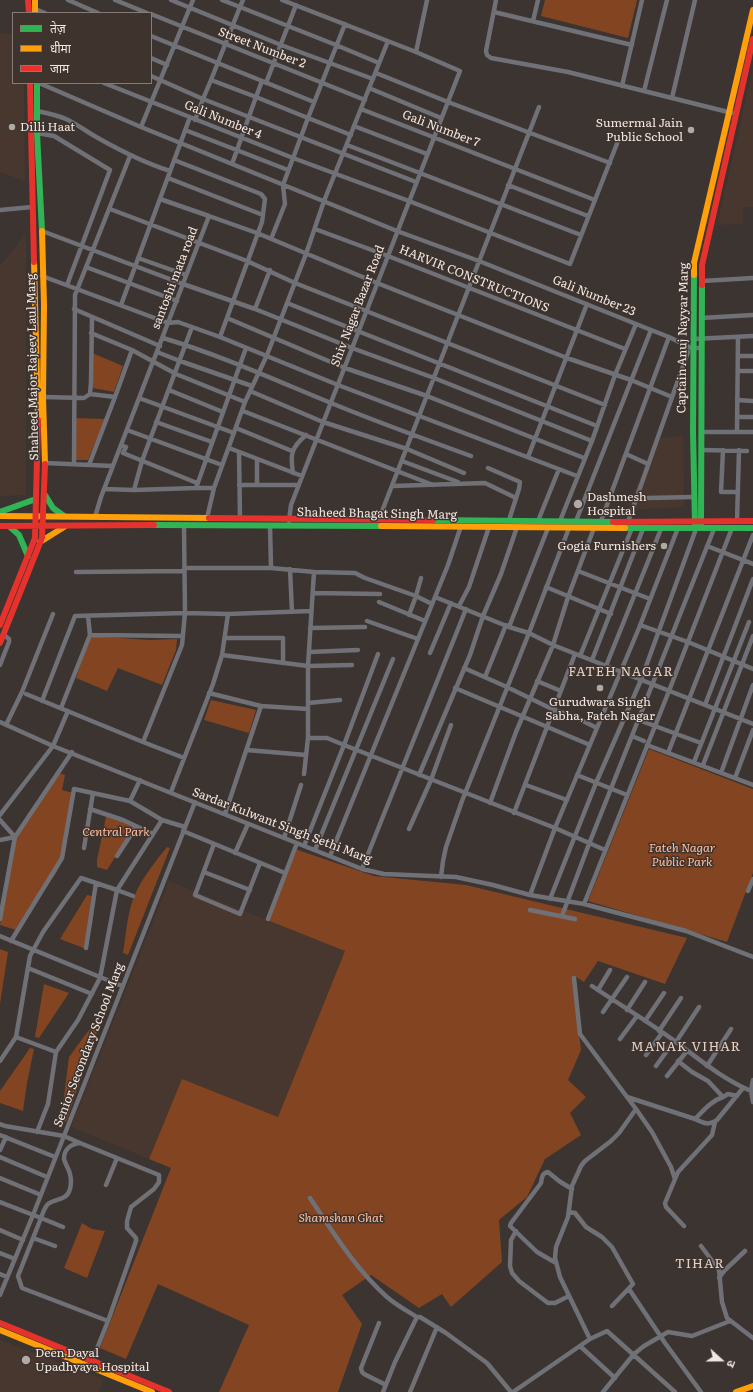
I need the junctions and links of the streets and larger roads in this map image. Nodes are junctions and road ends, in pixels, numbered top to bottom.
1 (28, 0) edge
2 (35, 0) edge
3 (68, 0) edge
4 (115, 0) edge
5 (171, 0) edge
6 (193, 0) edge
7 (222, 0) edge
8 (243, 0) edge
9 (282, 0) edge
10 (427, 0) edge
11 (496, 0) edge
12 (538, 0) edge
13 (642, 0) edge
14 (667, 0) edge
15 (695, 0) edge
16 (296, 5) junction
17 (240, 7) junction
18 (190, 8) junction
19 (753, 10) edge
20 (35, 11) edge
21 (29, 12) edge
22 (96, 12) edge
23 (145, 12) edge
24 (494, 12) junction
25 (152, 14) edge
26 (533, 21) junction
27 (345, 24) junction
28 (233, 25) junction
29 (288, 26) junction
30 (183, 27) junction
31 (152, 36) edge
32 (753, 39) edge
33 (388, 41) junction
34 (225, 44) junction
35 (281, 45) junction
36 (336, 45) junction
37 (632, 45) junction
38 (174, 47) junction
39 (416, 52) junction
40 (152, 58) edge
41 (218, 63) junction
42 (274, 63) junction
43 (329, 63) junction
44 (379, 63) junction
45 (167, 65) junction
46 (376, 72) junction
47 (152, 76) edge
48 (373, 79) junction
49 (160, 80) junction
50 (211, 80) junction
51 (264, 82) junction
52 (322, 82) junction
53 (30, 84) edge
54 (38, 84) edge
55 (40, 84) edge
56 (106, 84) edge
57 (622, 86) junction
58 (369, 88) junction
59 (644, 91) junction
60 (256, 97) junction
61 (203, 98) junction
62 (672, 98) junction
63 (364, 100) junction
64 (151, 102) junction
65 (314, 102) junction
66 (448, 102) junction
67 (539, 107) dead end
68 (361, 109) junction
69 (37, 111) junction
70 (729, 112) junction
71 (736, 114) junction
72 (190, 117) junction
73 (249, 117) junction
74 (308, 118) junction
75 (441, 118) junction
76 (195, 120) junction
77 (354, 126) junction
78 (141, 127) junction
79 (185, 130) junction
80 (529, 132) junction
81 (37, 133) junction
82 (351, 135) junction
83 (300, 137) junction
84 (434, 137) junction
85 (242, 138) junction
86 (618, 141) dead end
87 (181, 142) junction
88 (347, 145) junction
89 (237, 150) junction
90 (343, 154) junction
91 (427, 154) junction
92 (130, 156) junction
93 (293, 158) junction
94 (174, 160) junction
95 (610, 163) junction
96 (232, 164) junction
97 (716, 167) junction
98 (515, 168) junction
99 (723, 169) junction
100 (288, 170) junction
101 (170, 171) junction
102 (335, 173) junction
103 (420, 173) junction
104 (168, 178) junction
105 (416, 182) junction
106 (283, 185) junction
107 (508, 185) junction
108 (160, 199) junction
109 (595, 200) junction
110 (324, 201) junction
111 (409, 201) junction
112 (502, 205) junction
113 (32, 207) junction
114 (110, 209) junction
115 (0, 210) edge
116 (263, 215) junction
117 (209, 216) junction
118 (588, 216) junction
119 (151, 224) junction
120 (315, 229) junction
121 (42, 230) junction
122 (397, 231) junction
123 (257, 233) junction
124 (490, 233) junction
125 (581, 235) junction
126 (271, 239) junction
127 (199, 243) junction
128 (82, 245) junction
129 (92, 249) junction
130 (306, 254) junction
131 (388, 256) junction
132 (138, 258) junction
133 (247, 261) junction
134 (479, 261) junction
135 (135, 266) junction
136 (86, 267) junction
137 (270, 270) junction
138 (186, 275) junction
139 (42, 276) junction
140 (753, 278) edge
141 (702, 281) junction
142 (129, 282) junction
143 (295, 283) junction
144 (377, 283) junction
145 (66, 284) junction
146 (183, 284) junction
147 (77, 288) junction
148 (468, 289) junction
149 (177, 301) junction
150 (233, 301) junction
151 (287, 303) junction
152 (587, 304) junction
153 (121, 305) junction
154 (74, 309) junction
155 (255, 309) junction
156 (366, 311) junction
157 (458, 315) junction
158 (753, 315) edge
159 (92, 317) junction
160 (227, 318) junction
161 (701, 318) junction
162 (281, 319) junction
163 (168, 323) junction
164 (636, 324) junction
165 (192, 327) junction
166 (577, 330) junction
167 (651, 330) junction
168 (358, 332) junction
169 (91, 333) junction
170 (220, 336) junction
171 (753, 336) edge
172 (669, 337) junction
173 (738, 337) junction
174 (162, 338) junction
175 (274, 338) junction
176 (693, 339) junction
177 (701, 339) junction
178 (448, 344) junction
179 (185, 345) junction
180 (160, 346) junction
181 (246, 348) junction
182 (352, 348) junction
183 (701, 348) junction
184 (625, 349) junction
185 (132, 350) junction
186 (691, 350) junction
187 (157, 352) junction
188 (268, 355) junction
189 (738, 356) junction
190 (753, 356) edge
191 (567, 358) junction
192 (180, 361) junction
193 (154, 363) junction
194 (440, 363) junction
195 (239, 366) junction
196 (344, 368) junction
197 (738, 371) junction
198 (753, 372) edge
199 (260, 373) junction
200 (176, 374) junction
201 (615, 375) junction
202 (434, 378) junction
203 (234, 380) junction
204 (631, 380) junction
205 (338, 385) junction
206 (252, 386) junction
207 (556, 386) junction
208 (650, 389) junction
209 (169, 390) junction
210 (250, 391) junction
211 (90, 394) junction
212 (229, 396) junction
213 (427, 396) junction
214 (43, 397) junction
215 (115, 397) junction
216 (672, 397) junction
217 (75, 398) junction
218 (139, 398) junction
219 (737, 400) junction
220 (753, 401) edge
221 (245, 402) junction
222 (331, 403) junction
223 (605, 405) junction
224 (163, 406) junction
225 (548, 406) junction
226 (243, 411) junction
227 (223, 412) junction
228 (419, 416) junction
229 (737, 417) junction
230 (753, 417) edge
231 (156, 422) junction
232 (323, 422) junction
233 (542, 422) junction
234 (597, 426) junction
235 (217, 427) junction
236 (127, 430) junction
237 (235, 431) junction
238 (701, 432) junction
239 (736, 432) junction
240 (753, 432) edge
241 (306, 434) junction
242 (412, 435) junction
243 (151, 439) junction
244 (317, 439) junction
245 (536, 439) junction
246 (592, 441) junction
247 (212, 442) junction
248 (121, 445) junction
249 (229, 448) junction
250 (406, 449) junction
251 (701, 450) junction
252 (723, 450) junction
253 (739, 450) junction
254 (292, 451) junction
255 (747, 451) dead end
256 (239, 452) junction
257 (626, 454) junction
258 (471, 456) dead end
259 (528, 457) junction
260 (584, 458) junction
261 (206, 459) junction
262 (257, 459) junction
263 (142, 461) junction
264 (402, 461) junction
265 (46, 463) junction
266 (74, 464) junction
267 (648, 464) junction
268 (89, 465) junction
269 (222, 465) junction
270 (113, 466) junction
271 (488, 468) dead end
272 (559, 469) junction
273 (397, 472) junction
274 (293, 473) junction
275 (464, 473) dead end
276 (302, 476) junction
277 (577, 476) junction
278 (462, 484) junction
279 (196, 485) junction
280 (239, 485) junction
281 (257, 485) junction
282 (299, 485) junction
283 (432, 485) junction
284 (392, 486) junction
285 (214, 488) junction
286 (104, 489) junction
287 (134, 490) junction
288 (44, 492) junction
289 (738, 492) junction
290 (516, 498) junction
291 (646, 498) dead end
292 (694, 498) junction
293 (36, 499) junction
294 (0, 512) edge
295 (0, 516) edge
296 (39, 517) junction
297 (65, 517) junction
298 (95, 517) junction
299 (207, 518) junction
300 (240, 518) junction
301 (379, 519) junction
302 (508, 520) junction
303 (288, 521) junction
304 (538, 521) junction
305 (560, 521) junction
306 (576, 521) junction
307 (698, 521) junction
308 (737, 521) junction
309 (753, 521) edge
310 (602, 522) junction
311 (628, 522) junction
312 (184, 525) junction
313 (270, 525) junction
314 (0, 526) edge
315 (8, 526) junction
316 (39, 526) junction
317 (65, 526) junction
318 (461, 526) junction
319 (489, 527) junction
320 (517, 527) junction
321 (548, 528) junction
322 (569, 528) junction
323 (594, 528) junction
324 (632, 528) junction
325 (643, 528) junction
326 (678, 528) junction
327 (732, 528) junction
328 (753, 528) edge
329 (661, 529) junction
330 (698, 529) junction
331 (714, 529) junction
332 (753, 536) edge
333 (40, 542) junction
334 (707, 546) junction
335 (723, 552) junction
336 (28, 556) junction
337 (743, 560) junction
338 (753, 564) edge
339 (271, 568) junction
340 (184, 569) junction
341 (290, 569) junction
342 (578, 571) junction
343 (76, 572) dead end
344 (314, 572) junction
345 (421, 578) dead end
346 (753, 579) edge
347 (609, 584) junction
348 (546, 587) junction
349 (620, 588) junction
350 (313, 593) junction
351 (634, 593) junction
352 (380, 594) dead end
353 (416, 596) junction
354 (435, 596) junction
355 (568, 597) junction
356 (650, 599) junction
357 (379, 602) dead end
358 (451, 603) junction
359 (432, 604) junction
360 (459, 606) junction
361 (466, 609) junction
362 (599, 610) junction
363 (292, 612) junction
364 (311, 612) junction
365 (184, 613) junction
366 (53, 614) dead end
367 (228, 614) junction
368 (611, 614) junction
369 (409, 615) junction
370 (88, 616) junction
371 (484, 616) junction
372 (367, 621) dead end
373 (425, 621) junction
374 (749, 622) dead end
375 (0, 625) edge
376 (640, 625) junction
377 (508, 626) junction
378 (365, 627) dead end
379 (310, 628) junction
380 (658, 631) junction
381 (529, 633) junction
382 (3, 634) junction
383 (90, 635) junction
384 (183, 636) junction
385 (672, 636) junction
386 (753, 636) edge
387 (225, 638) junction
388 (418, 639) junction
389 (688, 642) junction
390 (0, 643) edge
391 (553, 645) junction
392 (358, 650) dead end
393 (708, 650) junction
394 (309, 652) junction
395 (430, 653) dead end
396 (378, 654) dead end
397 (575, 654) junction
398 (222, 655) junction
399 (580, 656) junction
400 (723, 657) junction
401 (393, 659) dead end
402 (592, 660) junction
403 (733, 661) junction
404 (283, 663) junction
405 (743, 664) junction
406 (0, 665) edge
407 (352, 665) dead end
408 (308, 666) junction
409 (606, 666) junction
410 (464, 668) junction
411 (753, 669) edge
412 (621, 672) junction
413 (485, 677) junction
414 (641, 680) junction
415 (538, 681) junction
416 (653, 685) junction
417 (753, 685) edge
418 (507, 687) junction
419 (455, 688) junction
420 (561, 691) junction
421 (669, 691) junction
422 (209, 693) junction
423 (26, 694) dead end
424 (530, 697) junction
425 (688, 698) junction
426 (340, 700) dead end
427 (42, 701) junction
428 (308, 703) junction
429 (705, 705) junction
430 (261, 706) junction
431 (499, 706) junction
432 (61, 708) junction
433 (308, 709) junction
434 (714, 709) junction
435 (554, 710) junction
436 (68, 711) junction
437 (724, 713) junction
438 (625, 715) junction
439 (524, 716) junction
440 (639, 720) junction
441 (741, 720) junction
442 (0, 722) edge
443 (753, 724) edge
444 (6, 725) junction
445 (451, 725) dead end
446 (655, 726) junction
447 (548, 727) junction
448 (596, 728) junction
449 (753, 730) edge
450 (675, 734) junction
451 (632, 736) junction
452 (308, 738) junction
453 (143, 742) junction
454 (646, 743) junction
455 (701, 743) junction
456 (344, 745) junction
457 (590, 745) junction
458 (53, 746) junction
459 (356, 749) junction
460 (247, 750) junction
461 (72, 752) junction
462 (668, 753) junction
463 (306, 755) junction
464 (371, 755) junction
465 (184, 758) junction
466 (694, 762) junction
467 (703, 765) junction
468 (402, 768) junction
469 (721, 773) junction
470 (304, 774) dead end
471 (419, 775) junction
472 (577, 775) junction
473 (735, 778) junction
474 (140, 780) junction
475 (431, 780) junction
476 (596, 782) junction
477 (526, 784) junction
478 (301, 785) dead end
479 (753, 785) edge
480 (611, 789) junction
481 (171, 792) junction
482 (93, 793) junction
483 (465, 793) junction
484 (627, 795) junction
485 (567, 800) junction
486 (130, 801) junction
487 (194, 802) junction
488 (490, 803) junction
489 (90, 809) junction
490 (514, 812) junction
491 (225, 814) junction
492 (0, 815) edge
493 (0, 820) edge
494 (162, 820) junction
495 (248, 824) junction
496 (136, 826) junction
497 (555, 828) junction
498 (184, 829) junction
499 (409, 830) dead end
500 (153, 834) junction
501 (15, 837) junction
502 (575, 837) junction
503 (284, 838) junction
504 (0, 840) edge
505 (297, 843) junction
506 (214, 844) junction
507 (589, 844) junction
508 (304, 846) junction
509 (84, 848) dead end
510 (315, 850) junction
511 (605, 850) junction
512 (235, 853) junction
513 (117, 856) dead end
514 (330, 856) junction
515 (260, 863) junction
516 (362, 869) junction
517 (204, 872) junction
518 (285, 873) junction
519 (441, 877) junction
520 (753, 879) edge
521 (96, 883) junction
522 (117, 890) junction
523 (250, 890) junction
524 (748, 891) dead end
525 (530, 895) junction
526 (133, 896) dead end
527 (550, 899) junction
528 (567, 902) junction
529 (584, 904) junction
530 (530, 910) dead end
531 (562, 916) junction
532 (0, 919) edge
533 (268, 919) dead end
534 (575, 919) dead end
535 (0, 936) edge
536 (11, 941) junction
537 (86, 948) dead end
538 (33, 950) junction
539 (753, 957) edge
540 (28, 968) junction
541 (610, 970) dead end
542 (627, 977) dead end
543 (100, 978) junction
544 (574, 978) dead end
545 (645, 982) dead end
546 (122, 986) junction
547 (592, 986) dead end
548 (598, 990) junction
549 (664, 993) dead end
550 (92, 994) junction
551 (682, 998) dead end
552 (612, 999) junction
553 (699, 1007) dead end
554 (627, 1010) junction
555 (603, 1012) dead end
556 (637, 1016) junction
557 (645, 1021) junction
558 (731, 1029) dead end
559 (660, 1032) junction
560 (16, 1037) junction
561 (620, 1039) dead end
562 (675, 1042) junction
563 (686, 1051) junction
564 (56, 1052) junction
565 (646, 1055) dead end
566 (0, 1061) edge
567 (678, 1061) junction
568 (656, 1066) dead end
569 (707, 1066) junction
570 (668, 1076) dead end
571 (753, 1080) edge
572 (744, 1088) junction
573 (750, 1091) junction
574 (737, 1096) junction
575 (627, 1097) junction
576 (723, 1097) junction
577 (753, 1102) edge
578 (636, 1109) junction
579 (695, 1119) junction
580 (715, 1122) junction
581 (0, 1124) edge
582 (37, 1132) junction
583 (0, 1135) edge
584 (64, 1136) junction
585 (6, 1137) junction
586 (80, 1143) junction
587 (0, 1150) edge
588 (0, 1157) edge
589 (55, 1157) junction
590 (117, 1158) junction
591 (47, 1177) junction
592 (0, 1178) edge
593 (675, 1179) junction
594 (106, 1185) dead end
595 (572, 1189) junction
596 (40, 1195) junction
597 (310, 1198) dead end
598 (0, 1202) edge
599 (569, 1212) junction
600 (33, 1215) junction
601 (41, 1218) junction
602 (684, 1226) dead end
603 (63, 1227) dead end
604 (0, 1230) edge
605 (516, 1231) junction
606 (33, 1238) junction
607 (23, 1240) junction
608 (55, 1246) dead end
609 (701, 1246) dead end
610 (746, 1251) dead end
611 (0, 1253) edge
612 (15, 1260) junction
613 (556, 1263) junction
614 (0, 1274) edge
615 (7, 1277) junction
616 (719, 1278) junction
617 (629, 1289) junction
618 (0, 1295) edge
619 (569, 1296) junction
620 (612, 1306) dead end
621 (419, 1317) junction
622 (730, 1320) junction
623 (108, 1321) junction
624 (0, 1323) edge
625 (379, 1323) dead end
626 (437, 1327) junction
627 (0, 1330) edge
628 (660, 1336) junction
629 (753, 1338) edge
630 (590, 1339) junction
631 (580, 1346) junction
632 (634, 1354) junction
633 (68, 1355) junction
634 (92, 1361) junction
635 (615, 1378) junction
636 (386, 1384) junction
637 (753, 1386) edge
638 (510, 1391) edge
639 (152, 1392) edge
640 (169, 1392) edge
641 (383, 1392) edge
642 (410, 1392) edge
643 (604, 1392) edge
644 (675, 1392) edge
645 (702, 1392) edge
646 (736, 1392) edge

1 - 21 street
2 - 20 street
3 - 22 street
4 - 23 street
5 - 18 street
6 - 18 street
7 - 17 street
8 - 17 street
9 - 16 street
10 - 39 street
11 - 24 street
12 - 26 street
13 - 37 street
14 - 59 street
15 - 62 street
16 - 27 street
16 - 29 street
17 - 28 street
17 - 29 street
18 - 28 street
18 - 30 street
19 - 70 street, Captain Anuj Nayyar Marg
24 - 26 street
24 - 57 street
25 - 30 street, Street Number 2
26 - 37 street
27 - 33 street
27 - 36 street
28 - 34 street
28 - 35 street
29 - 35 street
29 - 36 street
30 - 34 street, Street Number 2
30 - 38 street
31 - 38 street
32 - 71 street, Captain Anuj Nayyar Marg
33 - 39 street
33 - 44 street
34 - 41 street
34 - 42 street, Street Number 2
35 - 42 street
35 - 43 street
36 - 43 street
36 - 44 street
37 - 57 street
38 - 41 street
38 - 45 street
39 - 66 street, Shiv Nagar Bazar Road
40 - 45 street
41 - 50 street
41 - 51 street
42 - 51 street
42 - 52 street, Street Number 2
43 - 48 street
43 - 52 street
44 - 46 street
45 - 49 street
46 - 48 street
46 - 66 street
47 - 49 street
48 - 58 street
49 - 61 street
49 - 64 street
50 - 60 street
50 - 61 street
51 - 60 street
51 - 65 street
52 - 63 street, Street Number 2
52 - 65 street
53 - 113 street, Shaheed Major Rajeev Laul Marg
54 - 69 street, Shaheed Major Rajeev Laul Marg
55 - 78 street, Gali Number 23
56 - 64 street, Gali Number 4
57 - 59 street
58 - 63 street
58 - 75 street
59 - 62 street
60 - 73 street
60 - 74 street
61 - 73 street
61 - 76 street
62 - 70 street
63 - 68 street
64 - 72 street, Gali Number 4
64 - 78 street
65 - 74 street
66 - 75 street, Shiv Nagar Bazar Road
66 - 80 street
67 - 80 street
68 - 77 street
68 - 84 street, Gali Number 7
69 - 81 street, Shaheed Major Rajeev Laul Marg
69 - 92 street
70 - 71 street
70 - 97 street, Captain Anuj Nayyar Marg
71 - 99 street, Captain Anuj Nayyar Marg
72 - 76 street, Gali Number 4
72 - 79 street
73 - 83 street
73 - 85 street
74 - 82 street
74 - 83 street
75 - 84 street, Shiv Nagar Bazar Road
76 - 85 street, Gali Number 4
77 - 82 street
77 - 91 street
78 - 87 street, Gali Number 23
79 - 87 street
79 - 89 street
80 - 95 street
80 - 98 street
81 - 121 street, Shaheed Major Rajeev Laul Marg
81 - 128 street
82 - 88 street
83 - 90 street
83 - 93 street
84 - 91 street, Shiv Nagar Bazar Road
84 - 98 street, Gali Number 7
85 - 89 street
85 - 93 street, Gali Number 4
86 - 95 street
87 - 94 street
87 - 96 street, Gali Number 23
88 - 90 street
88 - 103 street
89 - 96 street
89 - 100 street
90 - 102 street
90 - 105 street
91 - 103 street, Shiv Nagar Bazar Road
92 - 101 street
92 - 114 street
93 - 100 street
93 - 102 street, Gali Number 4
94 - 101 street
94 - 116 street
95 - 109 street
96 - 106 street, Gali Number 23
97 - 99 street
97 - 176 street, Captain Anuj Nayyar Marg
98 - 107 street
98 - 109 street, Gali Number 7
99 - 141 street, Captain Anuj Nayyar Marg
100 - 106 street
101 - 104 street
102 - 110 street
102 - 111 street, Gali Number 4
103 - 105 street, Shiv Nagar Bazar Road
103 - 112 street
104 - 108 street
104 - 116 street
105 - 111 street, Shiv Nagar Bazar Road
106 - 110 street, Gali Number 23
106 - 126 street
107 - 112 street
107 - 118 street
108 - 117 street
108 - 119 street
109 - 118 street
110 - 120 street
110 - 122 street, Gali Number 23
111 - 122 street, Shiv Nagar Bazar Road
111 - 124 street, Gali Number 4
112 - 124 street
112 - 125 street
113 - 115 street
113 - 293 street, Shaheed Major Rajeev Laul Marg
114 - 119 street
114 - 129 street
116 - 123 street
117 - 123 street, santoshi mata road
117 - 127 street, santoshi mata road
118 - 125 street
119 - 127 street
119 - 132 street
120 - 130 street
120 - 131 street, HARVIR CONSTRUCTIONS
121 - 128 street
121 - 139 street, Shaheed Major Rajeev Laul Marg
122 - 131 street, Shiv Nagar Bazar Road
122 - 134 street, Gali Number 23
123 - 126 street, santoshi mata road
123 - 133 street
124 - 125 street, Gali Number 4
124 - 134 street
126 - 130 street, santoshi mata road
127 - 133 street
127 - 138 street, santoshi mata road
128 - 129 street
128 - 145 street
129 - 135 street
129 - 136 street
130 - 143 street
130 - 144 street, santoshi mata road
131 - 144 street, Shiv Nagar Bazar Road
131 - 148 street, HARVIR CONSTRUCTIONS
132 - 135 street
132 - 138 street
133 - 137 street
133 - 150 street
134 - 148 street
134 - 152 street, Gali Number 23
135 - 142 street
135 - 146 street
136 - 142 street
136 - 147 street
137 - 143 street
137 - 155 street
138 - 146 street, santoshi mata road
139 - 145 street
139 - 214 street, Shaheed Major Rajeev Laul Marg
140 - 141 street
141 - 161 street, Captain Anuj Nayyar Marg
142 - 149 street
142 - 153 street
143 - 151 street
143 - 156 street
144 - 156 street, Shiv Nagar Bazar Road
144 - 157 street, santoshi mata road
145 - 147 street
146 - 149 street, santoshi mata road
146 - 150 street
147 - 153 street
147 - 154 street
148 - 157 street
148 - 166 street, HARVIR CONSTRUCTIONS
149 - 163 street, santoshi mata road
150 - 155 street
150 - 160 street
151 - 162 street
151 - 168 street
152 - 164 street, Gali Number 23
152 - 166 street
153 - 163 street
154 - 159 street
154 - 217 street
155 - 162 street
156 - 168 street, Shiv Nagar Bazar Road
156 - 178 street
157 - 178 street
157 - 191 street, santoshi mata road
158 - 161 street
159 - 169 street
159 - 180 street
160 - 170 street
160 - 175 street
161 - 177 street, Captain Anuj Nayyar Marg
162 - 175 street
162 - 182 street
163 - 165 street
163 - 174 street, santoshi mata road
164 - 167 street, Gali Number 23
164 - 184 street
165 - 170 street
165 - 179 street
166 - 184 street, HARVIR CONSTRUCTIONS
166 - 191 street
167 - 172 street, Gali Number 23
167 - 204 street
168 - 182 street, Shiv Nagar Bazar Road
168 - 194 street
169 - 185 street
169 - 211 street
170 - 181 street
171 - 173 street
172 - 186 street, Gali Number 23
172 - 208 street
173 - 177 street
173 - 189 street
174 - 179 street
174 - 180 street, santoshi mata road
175 - 188 street
175 - 196 street
176 - 177 street
176 - 186 street, Captain Anuj Nayyar Marg
177 - 183 street, Captain Anuj Nayyar Marg
178 - 194 street
178 - 207 street
179 - 192 street
179 - 195 street
180 - 187 street, santoshi mata road
181 - 188 street
181 - 195 street
182 - 196 street, Shiv Nagar Bazar Road
182 - 202 street
183 - 186 street, Gali Number 23
183 - 238 street, Captain Anuj Nayyar Marg
184 - 201 street
185 - 193 street
185 - 215 street
186 - 216 street
186 - 292 street, Captain Anuj Nayyar Marg
187 - 192 street
187 - 193 street, santoshi mata road
188 - 199 street
188 - 205 street
189 - 190 street
189 - 197 street
191 - 201 street, santoshi mata road
191 - 207 street
192 - 200 street
192 - 203 street
193 - 200 street
193 - 218 street, santoshi mata road
194 - 202 street
194 - 225 street
195 - 199 street
195 - 203 street
196 - 205 street, Shiv Nagar Bazar Road
196 - 213 street
197 - 198 street
197 - 219 street
199 - 206 street
199 - 222 street
200 - 209 street
200 - 212 street
201 - 204 street, santoshi mata road
201 - 223 street
202 - 213 street
202 - 233 street
203 - 206 street
203 - 212 street
204 - 208 street, santoshi mata road
204 - 306 street
205 - 222 street, Shiv Nagar Bazar Road
205 - 228 street
206 - 210 street
207 - 223 street
207 - 225 street
208 - 216 street, santoshi mata road
208 - 257 street
209 - 224 street
209 - 227 street
210 - 221 street
210 - 232 street
211 - 215 street
211 - 217 street
212 - 221 street
212 - 227 street
213 - 228 street
213 - 245 street
214 - 217 street
214 - 265 street, Shaheed Major Rajeev Laul Marg
215 - 268 street
216 - 267 street
217 - 266 street
218 - 224 street
218 - 236 street, santoshi mata road
219 - 220 street
219 - 229 street
221 - 226 street
222 - 232 street, Shiv Nagar Bazar Road
222 - 242 street
223 - 234 street
224 - 231 street
224 - 235 street
225 - 233 street
225 - 234 street
226 - 237 street
226 - 241 street
227 - 235 street
228 - 242 street
228 - 259 street
229 - 230 street
229 - 239 street
231 - 243 street
231 - 247 street
232 - 244 street, Shiv Nagar Bazar Road
232 - 250 street
233 - 245 street
233 - 246 street
234 - 246 street
235 - 237 street
235 - 247 street
236 - 243 street
236 - 248 street, santoshi mata road
237 - 249 street
237 - 254 street
238 - 239 street
238 - 251 street, Captain Anuj Nayyar Marg
239 - 240 street
241 - 244 street
241 - 254 street
242 - 250 street
242 - 258 street
243 - 261 street
243 - 263 street
244 - 273 street
244 - 276 street, Shiv Nagar Bazar Road
245 - 259 street
245 - 260 street
246 - 260 street
247 - 261 street
248 - 263 street
248 - 270 street, santoshi mata road
249 - 256 street
249 - 269 street
250 - 264 street
250 - 275 street
251 - 252 street
251 - 307 street, Captain Anuj Nayyar Marg
252 - 253 street
252 - 289 street
253 - 255 street
253 - 289 street
254 - 274 street
256 - 262 street
256 - 280 street
257 - 267 street
257 - 310 street
259 - 272 street
260 - 277 street
261 - 269 street
261 - 279 street
262 - 274 street
262 - 281 street
263 - 279 street
263 - 287 street
264 - 273 street
264 - 278 street
265 - 266 street
265 - 288 street, Shaheed Major Rajeev Laul Marg
266 - 268 street
267 - 311 street
268 - 270 street
269 - 285 street
270 - 286 street, santoshi mata road
271 - 290 street
272 - 277 street
272 - 304 street
273 - 283 street
273 - 284 street
274 - 276 street
276 - 282 street, Shiv Nagar Bazar Road
277 - 305 street
278 - 283 street
278 - 290 street
279 - 285 street
279 - 287 street
280 - 281 street
280 - 300 street
281 - 282 street
282 - 303 street, Shiv Nagar Bazar Road
283 - 284 street
284 - 301 street
285 - 299 street
286 - 287 street
286 - 298 street, santoshi mata road
288 - 296 street, Shaheed Major Rajeev Laul Marg
288 - 297 street
289 - 308 street
290 - 302 street
291 - 292 street
292 - 307 street, Captain Anuj Nayyar Marg
293 - 294 street
293 - 296 street, Shaheed Major Rajeev Laul Marg
295 - 296 street, Shaheed Bhagat Singh Marg
296 - 297 street, Shaheed Bhagat Singh Marg
296 - 316 street, Shaheed Major Rajeev Laul Marg
297 - 298 street, Shaheed Bhagat Singh Marg
298 - 299 street, Shaheed Bhagat Singh Marg
299 - 300 street, Shaheed Bhagat Singh Marg
300 - 303 street, Shaheed Bhagat Singh Marg
301 - 302 street, Shaheed Bhagat Singh Marg
301 - 303 street, Shaheed Bhagat Singh Marg
302 - 304 street, Shaheed Bhagat Singh Marg
303 - 313 street, Shaheed Bhagat Singh Marg
303 - 318 street, Shaheed Bhagat Singh Marg
304 - 305 street, Shaheed Bhagat Singh Marg
305 - 306 street, Shaheed Bhagat Singh Marg
306 - 310 street, Shaheed Bhagat Singh Marg
307 - 308 street, Shaheed Bhagat Singh Marg
307 - 311 street, Shaheed Bhagat Singh Marg
307 - 330 street
308 - 309 street, Shaheed Bhagat Singh Marg
310 - 311 street, Shaheed Bhagat Singh Marg
312 - 313 street, Shaheed Bhagat Singh Marg
312 - 317 street, Shaheed Bhagat Singh Marg
312 - 340 street
313 - 339 street
314 - 315 street, Shaheed Bhagat Singh Marg
315 - 316 street, Shaheed Bhagat Singh Marg
315 - 336 street
316 - 317 street, Shaheed Bhagat Singh Marg
316 - 333 street, Shaheed Major Rajeev Laul Marg
316 - 336 street, Shaheed Major Rajeev Laul Marg
317 - 333 street
318 - 319 street, Shaheed Bhagat Singh Marg
318 - 354 street
319 - 320 street, Shaheed Bhagat Singh Marg
319 - 360 street
320 - 321 street, Shaheed Bhagat Singh Marg
320 - 371 street
321 - 322 street, Shaheed Bhagat Singh Marg
321 - 377 street
322 - 323 street, Shaheed Bhagat Singh Marg
322 - 348 street
323 - 324 street, Shaheed Bhagat Singh Marg
323 - 342 street
324 - 325 street, Shaheed Bhagat Singh Marg
324 - 347 street
325 - 329 street, Shaheed Bhagat Singh Marg
325 - 349 street
326 - 329 street, Shaheed Bhagat Singh Marg
326 - 330 street, Shaheed Bhagat Singh Marg
326 - 356 street
327 - 328 street, Shaheed Bhagat Singh Marg
327 - 331 street, Shaheed Bhagat Singh Marg
327 - 335 street
329 - 351 street
330 - 331 street, Shaheed Bhagat Singh Marg
330 - 380 street
331 - 334 street
332 - 337 street
333 - 382 street, Shaheed Major Rajeev Laul Marg
334 - 335 street
334 - 385 street
335 - 337 street
335 - 389 street
336 - 375 street, Shaheed Major Rajeev Laul Marg
337 - 338 street
337 - 393 street
339 - 340 street
339 - 341 street
340 - 343 street
340 - 365 street
341 - 344 street
341 - 363 street
342 - 347 street
342 - 355 street
344 - 350 street
344 - 353 street
345 - 353 street
346 - 400 street
347 - 349 street
347 - 362 street
348 - 355 street
348 - 381 street
349 - 351 street
349 - 368 street
350 - 352 street
350 - 364 street
351 - 356 street
351 - 409 street
353 - 359 street
353 - 369 street
354 - 358 street
354 - 359 street
355 - 362 street
355 - 391 street
356 - 376 street
357 - 369 street
358 - 360 street
358 - 395 street
359 - 373 street
360 - 361 street
361 - 371 street
361 - 468 street
362 - 368 street
362 - 399 street
363 - 364 street
363 - 367 street
364 - 379 street
365 - 367 street
365 - 370 street
365 - 384 street
366 - 444 street
367 - 387 street
368 - 402 street
369 - 373 street
370 - 383 street
370 - 427 street
371 - 377 street
371 - 410 street
372 - 388 street
373 - 388 street
374 - 403 street
376 - 380 street
376 - 412 street
377 - 381 street
377 - 413 street
378 - 379 street
379 - 394 street
380 - 385 street
380 - 414 street
381 - 391 street
381 - 418 street
382 - 390 street, Shaheed Major Rajeev Laul Marg
382 - 406 street
383 - 384 street
383 - 432 street
384 - 453 street
385 - 389 street
385 - 416 street
386 - 405 street
387 - 398 street
387 - 404 street
388 - 464 street
389 - 393 street
389 - 421 street
391 - 397 street
391 - 415 street
392 - 394 street
393 - 400 street
393 - 425 street
394 - 408 street
396 - 456 street
397 - 399 street
397 - 420 street
398 - 404 street
398 - 422 street
399 - 402 street
400 - 403 street
400 - 429 street
401 - 459 street
402 - 409 street
403 - 405 street
403 - 434 street
404 - 408 street
405 - 411 street
405 - 437 street
407 - 408 street
408 - 428 street
409 - 412 street
410 - 413 street
410 - 419 street
412 - 414 street
412 - 448 street
413 - 418 street
414 - 416 street
414 - 438 street
415 - 420 street
415 - 424 street
416 - 421 street
416 - 440 street
417 - 441 street
418 - 424 street
418 - 431 street
419 - 431 street
419 - 471 street
420 - 435 street
421 - 425 street
421 - 446 street
422 - 430 street
422 - 465 street
423 - 427 street
424 - 435 street
424 - 439 street
425 - 429 street
425 - 450 street
426 - 428 street
427 - 432 street
428 - 433 street
429 - 434 street
430 - 433 street
430 - 460 street
431 - 439 street
431 - 483 street
432 - 436 street
433 - 452 street
434 - 437 street
434 - 455 street
435 - 447 street
435 - 448 street
436 - 453 street
436 - 458 street
437 - 441 street
437 - 467 street
438 - 440 street
438 - 476 street
439 - 447 street
439 - 488 street
440 - 446 street
440 - 451 street
441 - 443 street
441 - 469 street
442 - 444 street, Sardar Kulwant Singh Sethi Marg
444 - 458 street, Sardar Kulwant Singh Sethi Marg
445 - 475 street
446 - 450 street
446 - 454 street
447 - 457 street
447 - 477 street
448 - 457 street
449 - 473 street
450 - 455 street
450 - 462 street
451 - 454 street
451 - 480 street
452 - 456 street
452 - 463 street
453 - 465 street
454 - 462 street
454 - 484 street
455 - 466 street
456 - 459 street
456 - 508 street
457 - 472 street
458 - 461 street, Sardar Kulwant Singh Sethi Marg
458 - 492 street
459 - 464 street
459 - 510 street
460 - 463 street
460 - 491 street
461 - 474 street, Sardar Kulwant Singh Sethi Marg
461 - 501 street
462 - 466 street
463 - 470 street
464 - 468 street
464 - 514 street
465 - 481 street
466 - 467 street
467 - 469 street
468 - 471 street
468 - 516 street
469 - 473 street
471 - 475 street
472 - 476 street
472 - 485 street
473 - 479 street
474 - 481 street, Sardar Kulwant Singh Sethi Marg
474 - 486 street
475 - 483 street
475 - 499 street
476 - 480 street
476 - 502 street
477 - 485 street
477 - 490 street
478 - 503 street
480 - 484 street
480 - 507 street
481 - 487 street, Sardar Kulwant Singh Sethi Marg
482 - 486 street
482 - 489 street
482 - 536 street
483 - 488 street
483 - 519 street
484 - 511 street
485 - 497 street
486 - 494 street
487 - 491 street, Sardar Kulwant Singh Sethi Marg
487 - 498 street, Senior Secondary School Marg
488 - 490 street
489 - 496 street
489 - 509 street
490 - 497 street
491 - 495 street, Sardar Kulwant Singh Sethi Marg
493 - 501 street
494 - 498 street
494 - 500 street
495 - 503 street, Sardar Kulwant Singh Sethi Marg
495 - 512 street
496 - 500 street
496 - 513 street
497 - 502 street
497 - 525 street
498 - 506 street
498 - 546 street, Senior Secondary School Marg
500 - 522 street
501 - 504 street
501 - 532 street
502 - 507 street
502 - 527 street
503 - 505 street, Sardar Kulwant Singh Sethi Marg
505 - 508 street, Sardar Kulwant Singh Sethi Marg
505 - 518 street
506 - 512 street
506 - 517 street
507 - 511 street
507 - 528 street
508 - 510 street, Sardar Kulwant Singh Sethi Marg
510 - 514 street, Sardar Kulwant Singh Sethi Marg
511 - 529 street
512 - 515 street
514 - 516 street, Sardar Kulwant Singh Sethi Marg
515 - 518 street
515 - 523 street
516 - 519 street, Sardar Kulwant Singh Sethi Marg
517 - 523 street
517 - 523 street
518 - 533 street
519 - 525 street, Sardar Kulwant Singh Sethi Marg
520 - 524 street
521 - 522 street
521 - 537 street
521 - 538 street
522 - 526 street
522 - 543 street
525 - 527 street, Sardar Kulwant Singh Sethi Marg
527 - 528 street, Sardar Kulwant Singh Sethi Marg
528 - 529 street, Sardar Kulwant Singh Sethi Marg
528 - 531 street
529 - 539 street, Sardar Kulwant Singh Sethi Marg
530 - 531 street
531 - 534 street
535 - 536 street
536 - 538 street
538 - 540 street
538 - 543 street
540 - 550 street
540 - 560 street
541 - 548 street
542 - 552 street
543 - 546 street
543 - 550 street
544 - 575 street
545 - 554 street
546 - 584 street, Senior Secondary School Marg
547 - 548 street
548 - 552 street
549 - 557 street
550 - 564 street
551 - 559 street
552 - 554 street
552 - 555 street
553 - 562 street
554 - 556 street
556 - 557 street
556 - 561 street
557 - 559 street
558 - 569 street
559 - 562 street
559 - 565 street
560 - 564 street
560 - 566 street
562 - 563 street
562 - 568 street
563 - 567 street
563 - 569 street
564 - 582 street
567 - 570 street
567 - 576 street
569 - 572 street
571 - 573 street
572 - 573 street
572 - 574 street
573 - 577 street
574 - 576 street
574 - 580 street
575 - 578 street
575 - 579 street
576 - 579 street
578 - 593 street
578 - 595 street
579 - 580 street
580 - 593 street
581 - 582 street
582 - 584 street
583 - 585 street
584 - 586 street
584 - 589 street, Senior Secondary School Marg
585 - 587 street
585 - 589 street
586 - 590 street
586 - 601 street
588 - 591 street
589 - 591 street, Senior Secondary School Marg
590 - 594 street
590 - 623 street
591 - 596 street, Senior Secondary School Marg
592 - 596 street
593 - 602 street
595 - 599 street
595 - 605 street
596 - 600 street, Senior Secondary School Marg
597 - 621 street
598 - 600 street
599 - 613 street
599 - 617 street
600 - 601 street
600 - 607 street, Senior Secondary School Marg
601 - 603 street
601 - 606 street
604 - 607 street
605 - 613 street
605 - 619 street
606 - 608 street
606 - 623 street
607 - 612 street, Senior Secondary School Marg
609 - 616 street
610 - 616 street
611 - 612 street
612 - 615 street, Senior Secondary School Marg
613 - 619 street
614 - 615 street
615 - 618 street, Senior Secondary School Marg
616 - 622 street
617 - 620 street
617 - 628 street
619 - 630 street
621 - 626 street
621 - 636 street
622 - 628 street
622 - 629 street
623 - 634 street
624 - 633 street
625 - 636 street
626 - 638 street
626 - 642 street
627 - 633 street
628 - 632 street
628 - 645 street
630 - 631 street
630 - 632 street
631 - 635 street
631 - 638 street
632 - 635 street
632 - 644 street
633 - 634 street
633 - 639 street
634 - 640 street
635 - 643 street
636 - 641 street
637 - 646 street

